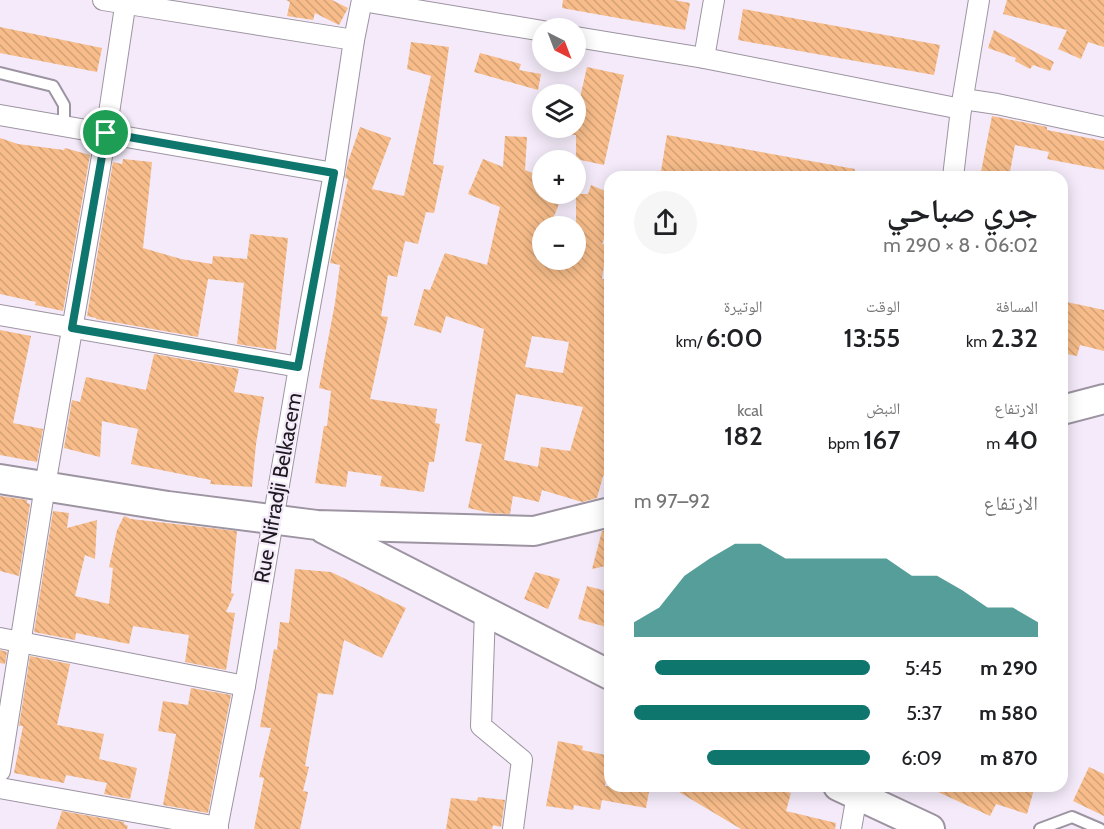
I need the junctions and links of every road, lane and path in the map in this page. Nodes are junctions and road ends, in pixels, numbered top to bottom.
1 (103, 0) edge
2 (362, 0) edge
3 (714, 0) edge
4 (979, 0) edge
5 (125, 2) edge
6 (532, 29) edge
7 (586, 39) edge
8 (354, 40) junction
9 (704, 58) junction
10 (0, 73) edge
11 (962, 104) junction
12 (0, 115) edge
13 (64, 126) junction
14 (1104, 127) edge
15 (106, 133) junction
16 (954, 171) edge
17 (334, 173) junction
18 (0, 315) edge
19 (72, 328) junction
20 (298, 367) junction
21 (1104, 399) edge
22 (1068, 408) edge
23 (0, 479) edge
24 (45, 486) junction
25 (604, 514) edge
26 (273, 520) junction
27 (317, 525) junction
28 (485, 611) junction
29 (0, 638) edge
30 (21, 641) junction
31 (604, 672) edge
32 (245, 686) junction
33 (0, 771) edge
34 (0, 788) edge
35 (847, 792) edge
36 (851, 792) edge
37 (218, 828) edge
38 (513, 829) edge
39 (851, 829) edge
40 (930, 829) edge
41 (1040, 829) edge
42 (1100, 829) edge

1 - 5 street
2 - 6 street
2 - 8 street, Rue Nifradji Belkacem
3 - 9 street
4 - 11 street
5 - 8 street
5 - 15 street
7 - 9 street
8 - 17 street, Rue Nifradji Belkacem
9 - 11 street
10 - 13 lane
11 - 14 street
11 - 16 street
12 - 13 street
13 - 15 street
15 - 17 street
15 - 19 street
17 - 20 street, Rue Nifradji Belkacem
18 - 19 street
19 - 20 street
19 - 24 street
20 - 26 street, Rue Nifradji Belkacem
21 - 22 main road
23 - 24 main road
24 - 26 main road
24 - 30 street
25 - 27 main road
26 - 27 main road
26 - 32 street, Rue Nifradji Belkacem
27 - 28 main road
28 - 31 main road
28 - 38 street
29 - 30 street
30 - 32 street
30 - 33 street
32 - 37 street, Rue Nifradji Belkacem
34 - 37 street
35 - 39 street
36 - 40 main road
41 - 42 lane

